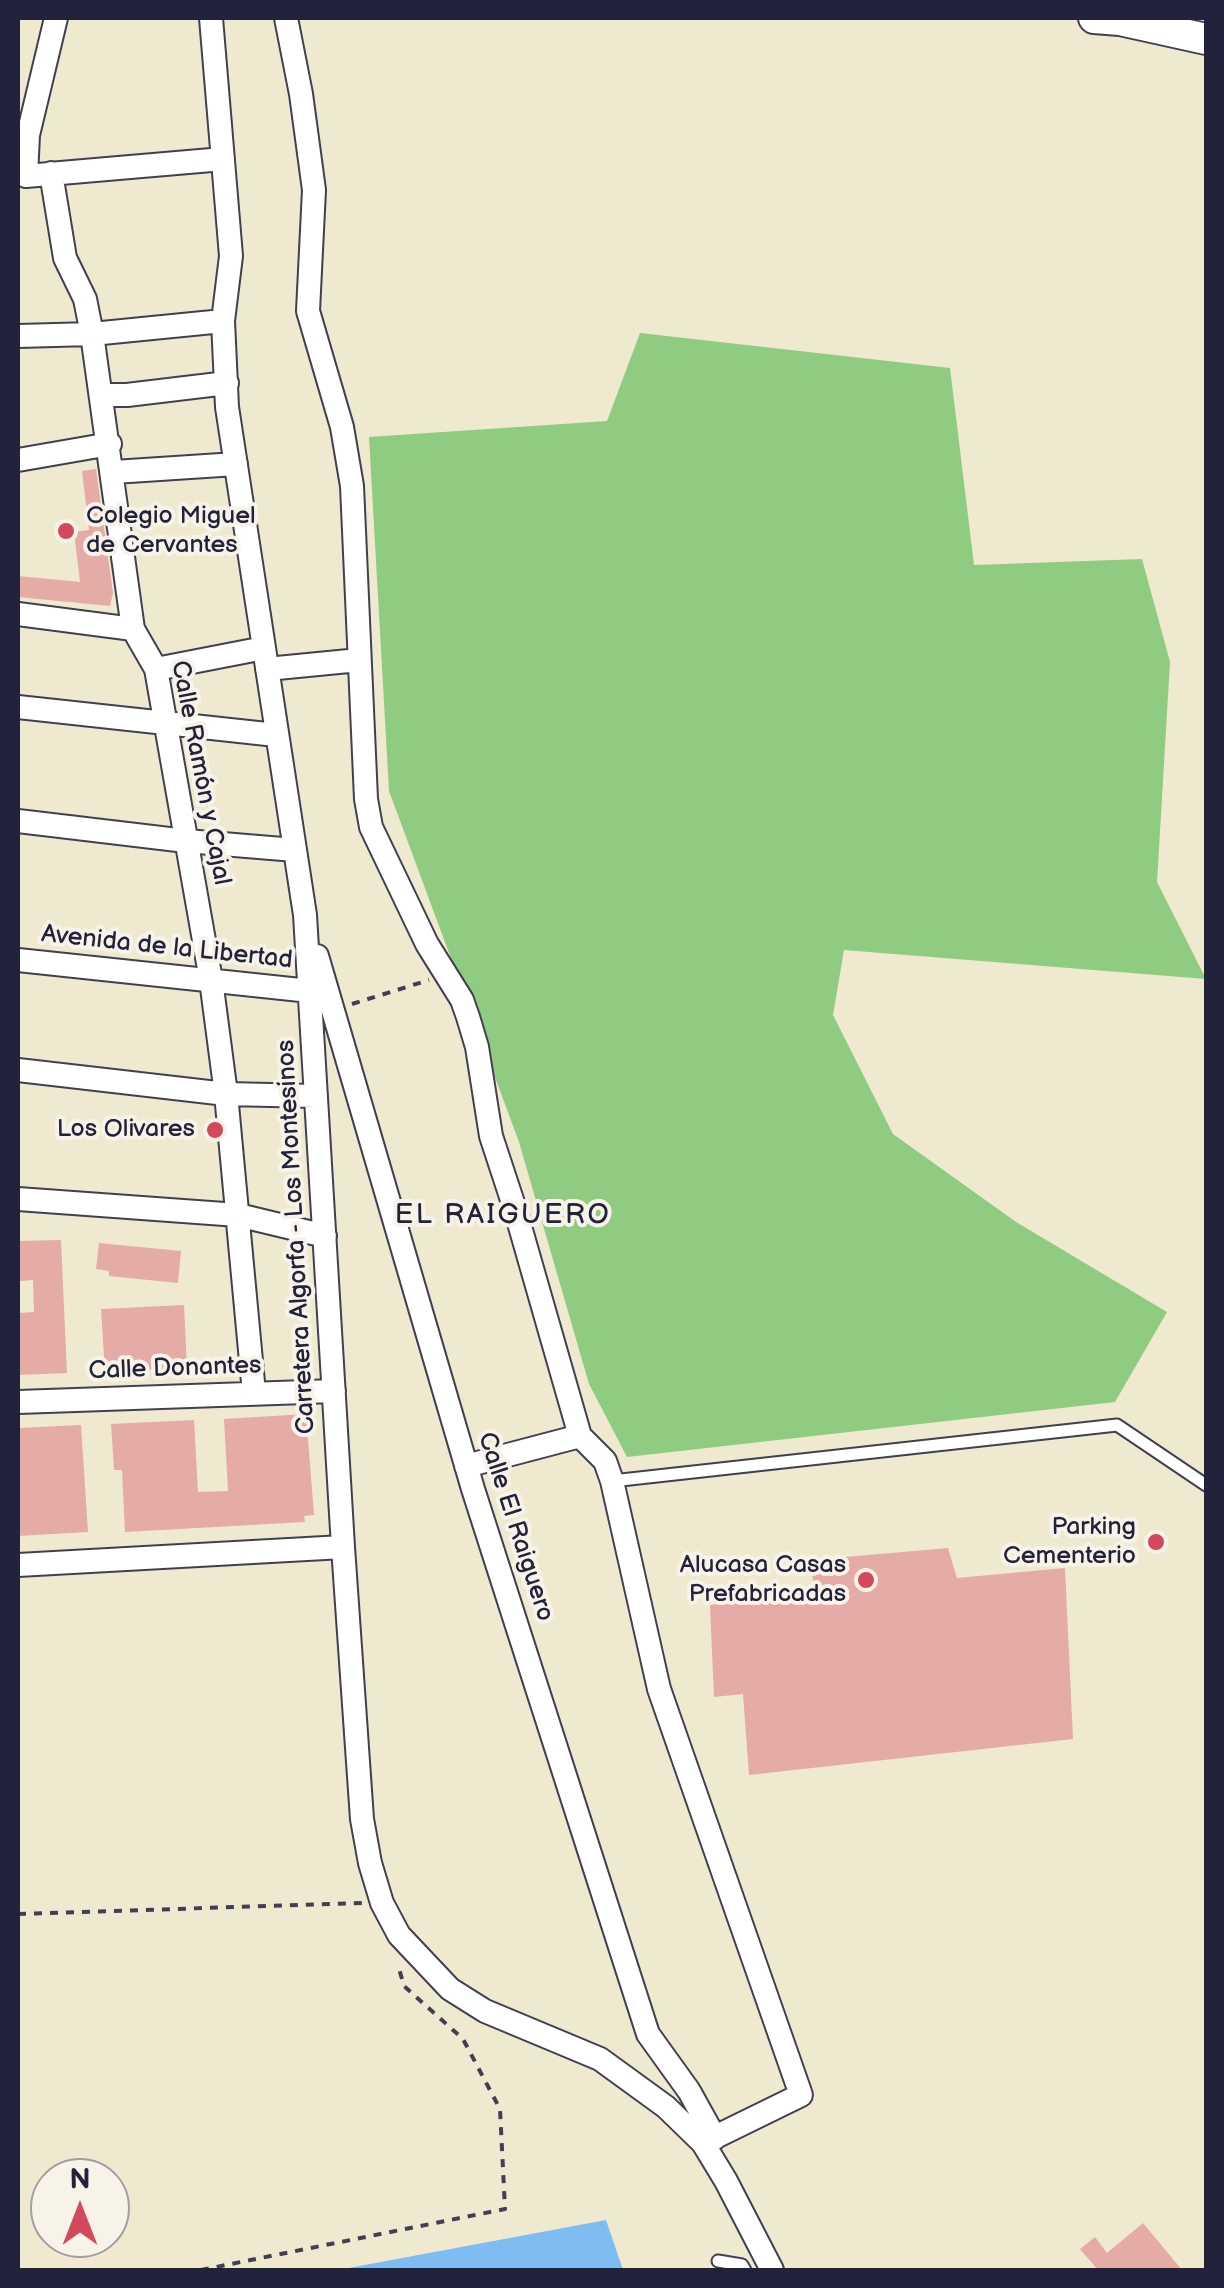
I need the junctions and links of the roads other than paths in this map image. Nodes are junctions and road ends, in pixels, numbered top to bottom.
1 (56, 18) edge
2 (210, 18) edge
3 (286, 18) edge
4 (1094, 18) edge
5 (1206, 40) edge
6 (223, 159) junction
7 (51, 173) junction
8 (223, 321) junction
9 (92, 334) junction
10 (18, 336) edge
11 (227, 383) junction
12 (102, 394) junction
13 (110, 444) junction
14 (18, 460) edge
15 (236, 464) junction
16 (114, 472) junction
17 (18, 614) edge
18 (133, 628) junction
19 (266, 659) junction
20 (359, 660) junction
21 (156, 668) junction
22 (18, 707) edge
23 (164, 723) junction
24 (276, 735) junction
25 (18, 821) edge
26 (186, 842) junction
27 (295, 850) junction
28 (305, 915) junction
29 (18, 960) edge
30 (211, 980) junction
31 (310, 991) junction
32 (18, 1070) edge
33 (226, 1094) junction
34 (316, 1096) junction
35 (18, 1199) edge
36 (238, 1214) junction
37 (325, 1236) junction
38 (334, 1391) junction
39 (254, 1393) junction
40 (18, 1402) edge
41 (580, 1436) junction
42 (466, 1466) junction
43 (612, 1481) junction
44 (1206, 1485) edge
45 (344, 1546) junction
46 (18, 1564) edge
47 (709, 2141) junction
48 (718, 2261) dead end
49 (745, 2270) edge
50 (772, 2270) edge

1 - 7 street
2 - 6 street, Carretera Algorfa - Los Montesinos
3 - 20 street
4 - 5 main road
6 - 7 street
6 - 8 street, Carretera Algorfa - Los Montesinos
7 - 9 street, Calle Ramón y Cajal
8 - 9 street
8 - 11 street, Carretera Algorfa - Los Montesinos
9 - 10 street
9 - 12 street, Calle Ramón y Cajal
11 - 12 street
11 - 15 street, Carretera Algorfa - Los Montesinos
12 - 13 street, Calle Ramón y Cajal
13 - 14 street
13 - 16 street, Calle Ramón y Cajal
15 - 16 street
15 - 19 street, Carretera Algorfa - Los Montesinos
16 - 18 street, Calle Ramón y Cajal
17 - 18 street
18 - 21 street, Calle Ramón y Cajal
19 - 20 street
19 - 21 street
19 - 24 street, Carretera Algorfa - Los Montesinos
20 - 41 street
21 - 23 street, Calle Ramón y Cajal
22 - 23 street
23 - 24 street
23 - 26 street, Calle Ramón y Cajal
24 - 27 street, Carretera Algorfa - Los Montesinos
25 - 26 street
26 - 27 street
26 - 30 street, Calle Ramón y Cajal
27 - 28 street, Carretera Algorfa - Los Montesinos
28 - 31 street, Carretera Algorfa - Los Montesinos
28 - 42 street, Calle El Raiguero
29 - 30 street, Avenida de la Libertad
30 - 31 street, Avenida de la Libertad
30 - 33 street, Calle Ramón y Cajal
31 - 34 street, Carretera Algorfa - Los Montesinos
32 - 33 street
33 - 34 street
33 - 36 street, Calle Ramón y Cajal
34 - 37 street, Carretera Algorfa - Los Montesinos
35 - 36 street
36 - 37 street
36 - 39 street, Calle Ramón y Cajal
37 - 38 street, Carretera Algorfa - Los Montesinos
38 - 39 street, Calle Donantes
38 - 45 street, Carretera Algorfa - Los Montesinos
39 - 40 street, Calle Donantes
41 - 42 street
41 - 43 street
42 - 47 street, Calle El Raiguero
43 - 44 lane
43 - 47 street
45 - 46 street
45 - 47 street, Carretera Algorfa - Los Montesinos
47 - 50 street, Carretera Algorfa - Los Montesinos
48 - 49 lane

